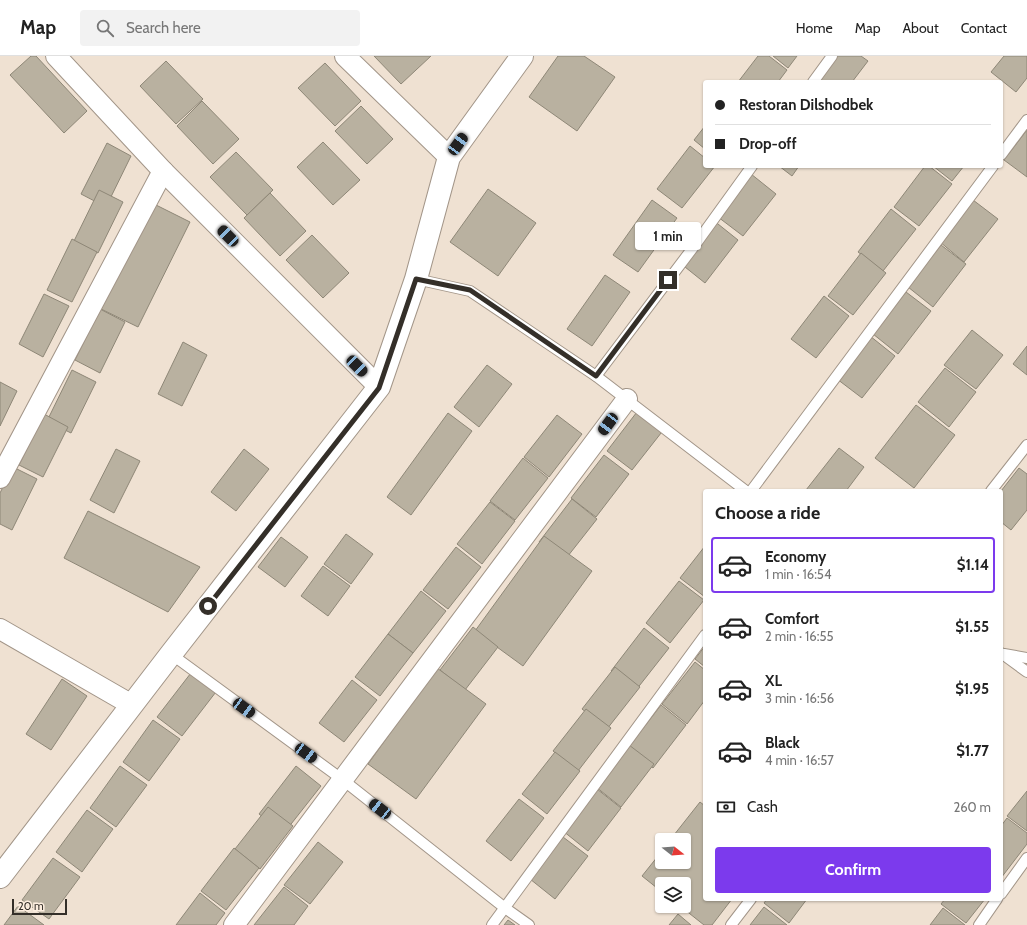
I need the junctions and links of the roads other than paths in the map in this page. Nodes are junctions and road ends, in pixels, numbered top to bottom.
1 (56, 56) edge
2 (345, 56) edge
3 (522, 56) edge
4 (832, 56) edge
5 (815, 80) edge
6 (1027, 120) edge
7 (1003, 152) edge
8 (449, 157) junction
9 (751, 168) edge
10 (992, 168) edge
11 (163, 172) junction
12 (416, 279) junction
13 (596, 376) junction
14 (379, 388) junction
15 (627, 399) junction
16 (1027, 446) edge
17 (0, 478) edge
18 (743, 489) edge
19 (752, 489) edge
20 (993, 489) edge
21 (0, 629) edge
22 (703, 638) edge
23 (1003, 653) edge
24 (171, 654) junction
25 (1003, 654) edge
26 (1027, 658) edge
27 (1027, 672) edge
28 (132, 705) junction
29 (343, 780) junction
30 (1027, 858) edge
31 (1, 874) edge
32 (1003, 891) edge
33 (750, 901) edge
34 (996, 901) edge
35 (505, 908) junction
36 (234, 925) edge
37 (492, 925) edge
38 (529, 925) edge
39 (732, 925) edge
40 (979, 925) edge

1 - 11 street
2 - 8 street
3 - 8 street
4 - 5 lane
6 - 7 lane
8 - 12 street
9 - 13 lane
10 - 19 lane
11 - 14 street
11 - 17 street
12 - 13 lane
12 - 14 street
13 - 15 lane
14 - 24 street
15 - 18 lane
15 - 29 street
16 - 20 lane
21 - 28 street
22 - 35 lane
23 - 26 lane
24 - 28 street
24 - 29 lane
25 - 27 lane
28 - 31 street
29 - 35 lane
29 - 36 street
30 - 32 lane
33 - 39 lane
34 - 40 lane
35 - 37 lane
35 - 38 lane

